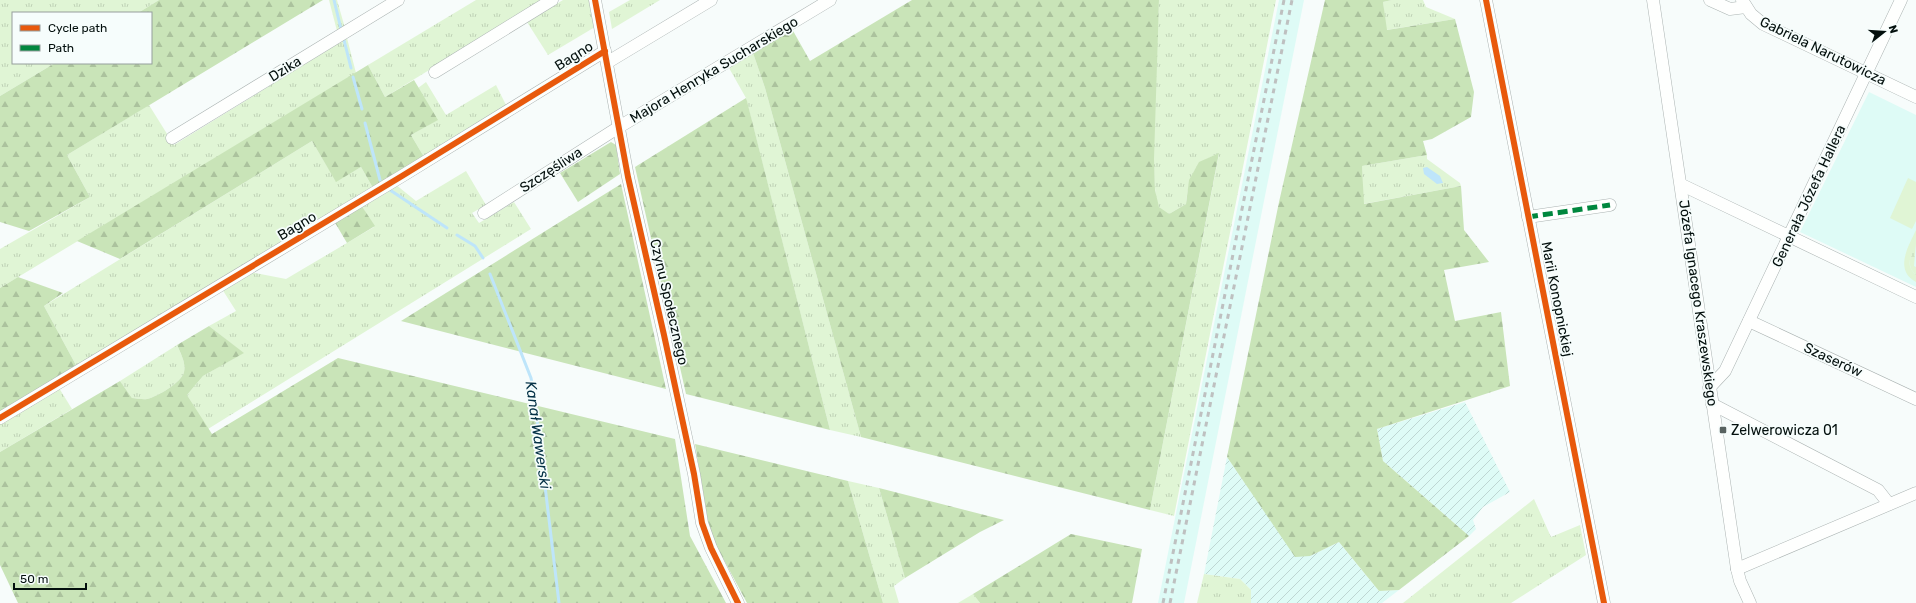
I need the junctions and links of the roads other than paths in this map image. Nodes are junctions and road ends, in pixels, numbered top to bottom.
1 (398, 0) edge
2 (552, 0) edge
3 (595, 0) edge
4 (711, 0) edge
5 (830, 0) edge
6 (1486, 0) edge
7 (1653, 0) edge
8 (1710, 0) edge
9 (1901, 0) edge
10 (1744, 4) edge
11 (607, 56) junction
12 (435, 72) dead end
13 (1867, 74) junction
14 (1916, 97) edge
15 (619, 127) junction
16 (172, 138) dead end
17 (1682, 185) junction
18 (1702, 195) junction
19 (1610, 206) dead end
20 (1684, 207) junction
21 (484, 213) dead end
22 (1528, 217) junction
23 (1790, 237) junction
24 (1916, 297) edge
25 (1750, 321) junction
26 (1709, 388) junction
27 (1916, 399) edge
28 (1712, 404) junction
29 (0, 418) edge
30 (1916, 493) edge
31 (1889, 504) junction
32 (1737, 569) junction
33 (738, 603) edge
34 (1604, 603) edge
35 (1750, 603) edge

1 - 16 street, Dzika
2 - 12 street
3 - 11 street, Czynu Społecznego
4 - 11 street, Bagno
5 - 15 street, Majora Henryka Sucharskiego
6 - 22 street, Marii Konopnickiej
7 - 17 street, Józefa Ignacego Kraszewskiego
8 - 10 street, Gabriela Narutowicza
9 - 13 street, Generała Józefa Hallera
10 - 13 street, Gabriela Narutowicza
11 - 15 street, Czynu Społecznego
11 - 29 street, Bagno
13 - 14 street, Gabriela Narutowicza
13 - 23 street, Generała Józefa Hallera
15 - 21 street, Szczęśliwa
15 - 33 street, Czynu Społecznego
17 - 18 street
17 - 20 street, Józefa Ignacego Kraszewskiego
18 - 20 street
18 - 23 street
19 - 22 street
20 - 26 street, Józefa Ignacego Kraszewskiego
22 - 34 street, Marii Konopnickiej
23 - 24 street
23 - 25 street, Generała Józefa Hallera
25 - 26 street, Generała Józefa Hallera
25 - 27 street, Szaserów
26 - 28 street, Józefa Ignacego Kraszewskiego
28 - 31 street
28 - 32 street, Józefa Ignacego Kraszewskiego
30 - 31 street
31 - 32 street
32 - 35 street, Józefa Ignacego Kraszewskiego

